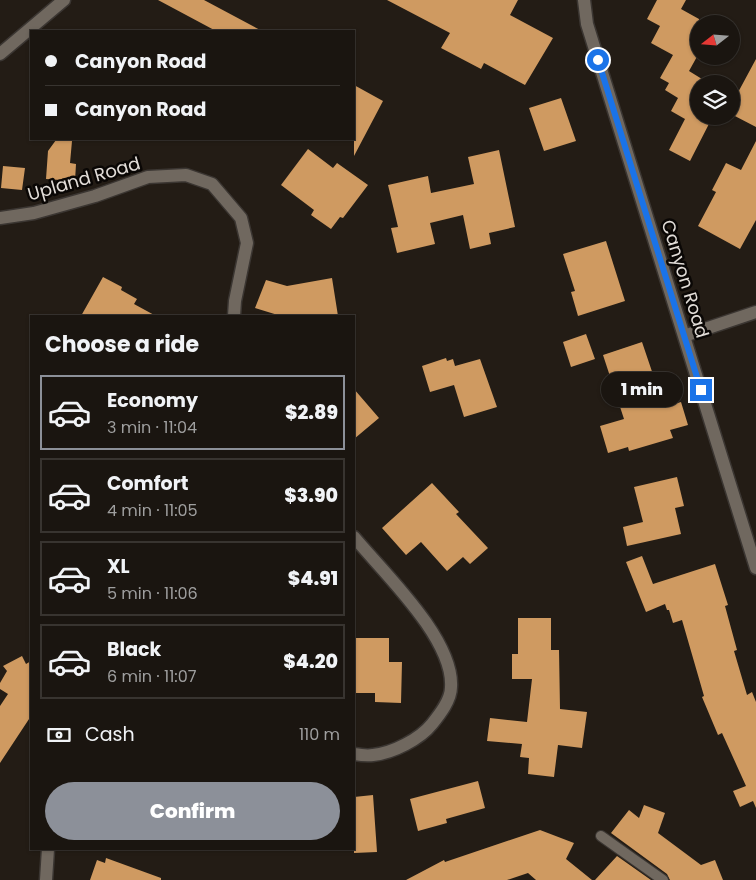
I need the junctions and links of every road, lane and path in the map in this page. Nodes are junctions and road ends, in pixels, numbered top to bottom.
1 (64, 0) edge
2 (584, 0) edge
3 (0, 54) edge
4 (0, 218) edge
5 (756, 312) edge
6 (234, 315) edge
7 (684, 336) junction
8 (355, 538) edge
9 (756, 568) edge
10 (355, 754) edge
11 (601, 836) dead end
12 (48, 850) edge
13 (46, 880) edge
14 (663, 880) edge

1 - 3 street
2 - 7 street, Canyon Road
4 - 6 street, Upland Road
5 - 7 street
7 - 9 street, Canyon Road
8 - 10 street
11 - 14 lane
12 - 13 street

